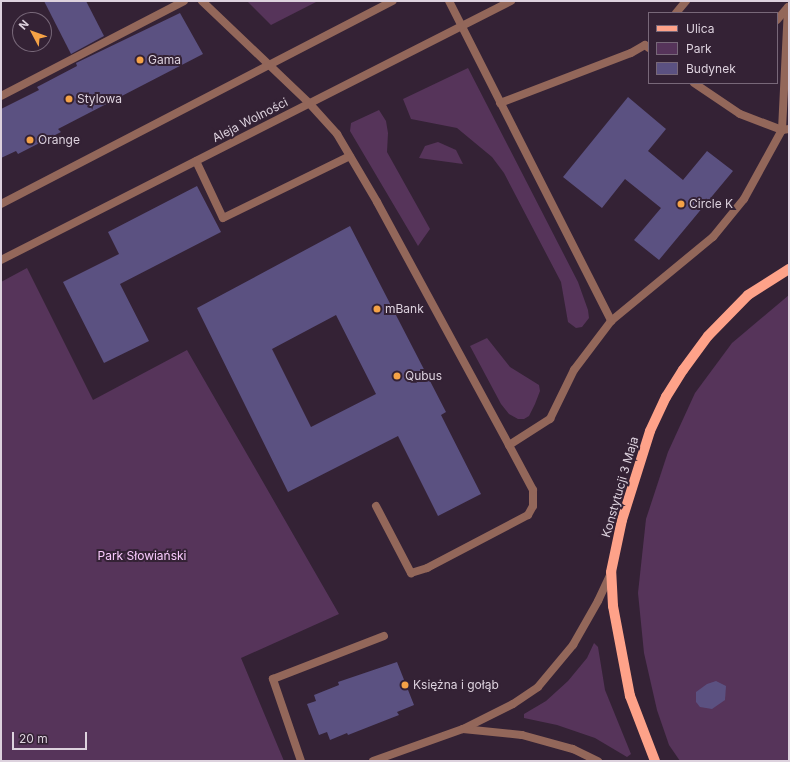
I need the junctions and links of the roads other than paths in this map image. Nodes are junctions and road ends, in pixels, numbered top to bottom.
1 (184, 1) edge
2 (202, 1) edge
3 (393, 1) edge
4 (449, 1) edge
5 (511, 1) edge
6 (686, 1) edge
7 (788, 6) edge
8 (677, 12) edge
9 (778, 19) edge
10 (461, 27) junction
11 (648, 45) edge
12 (267, 66) junction
13 (695, 84) edge
14 (1, 96) edge
15 (309, 103) junction
16 (500, 103) junction
17 (785, 130) edge
18 (350, 156) junction
19 (196, 161) junction
20 (1, 204) edge
21 (1, 260) edge
22 (789, 260) edge
23 (789, 269) edge
24 (752, 291) junction
25 (611, 321) junction
26 (509, 445) junction
27 (376, 506) dead end
28 (611, 572) junction
29 (384, 636) dead end
30 (463, 729) junction
31 (301, 761) edge
32 (373, 761) edge
33 (598, 761) edge
34 (655, 761) edge

1 - 14 street
2 - 12 street
3 - 12 street
4 - 10 street
5 - 10 street, Aleja Wolności
6 - 8 street
7 - 9 street
7 - 17 street
10 - 15 street, Aleja Wolności
10 - 16 street
11 - 16 street
12 - 15 street
12 - 20 street
13 - 17 street
15 - 18 street
15 - 19 street, Aleja Wolności
16 - 25 street
17 - 25 street
18 - 19 street
18 - 26 street
19 - 21 street, Aleja Wolności
22 - 24 main road
23 - 24 main road, Konstytucji 3 Maja
24 - 28 main road, Konstytucji 3 Maja
25 - 26 street
26 - 27 street
28 - 30 street
28 - 34 main road, Konstytucji 3 Maja
29 - 31 street
30 - 32 street
30 - 33 street

